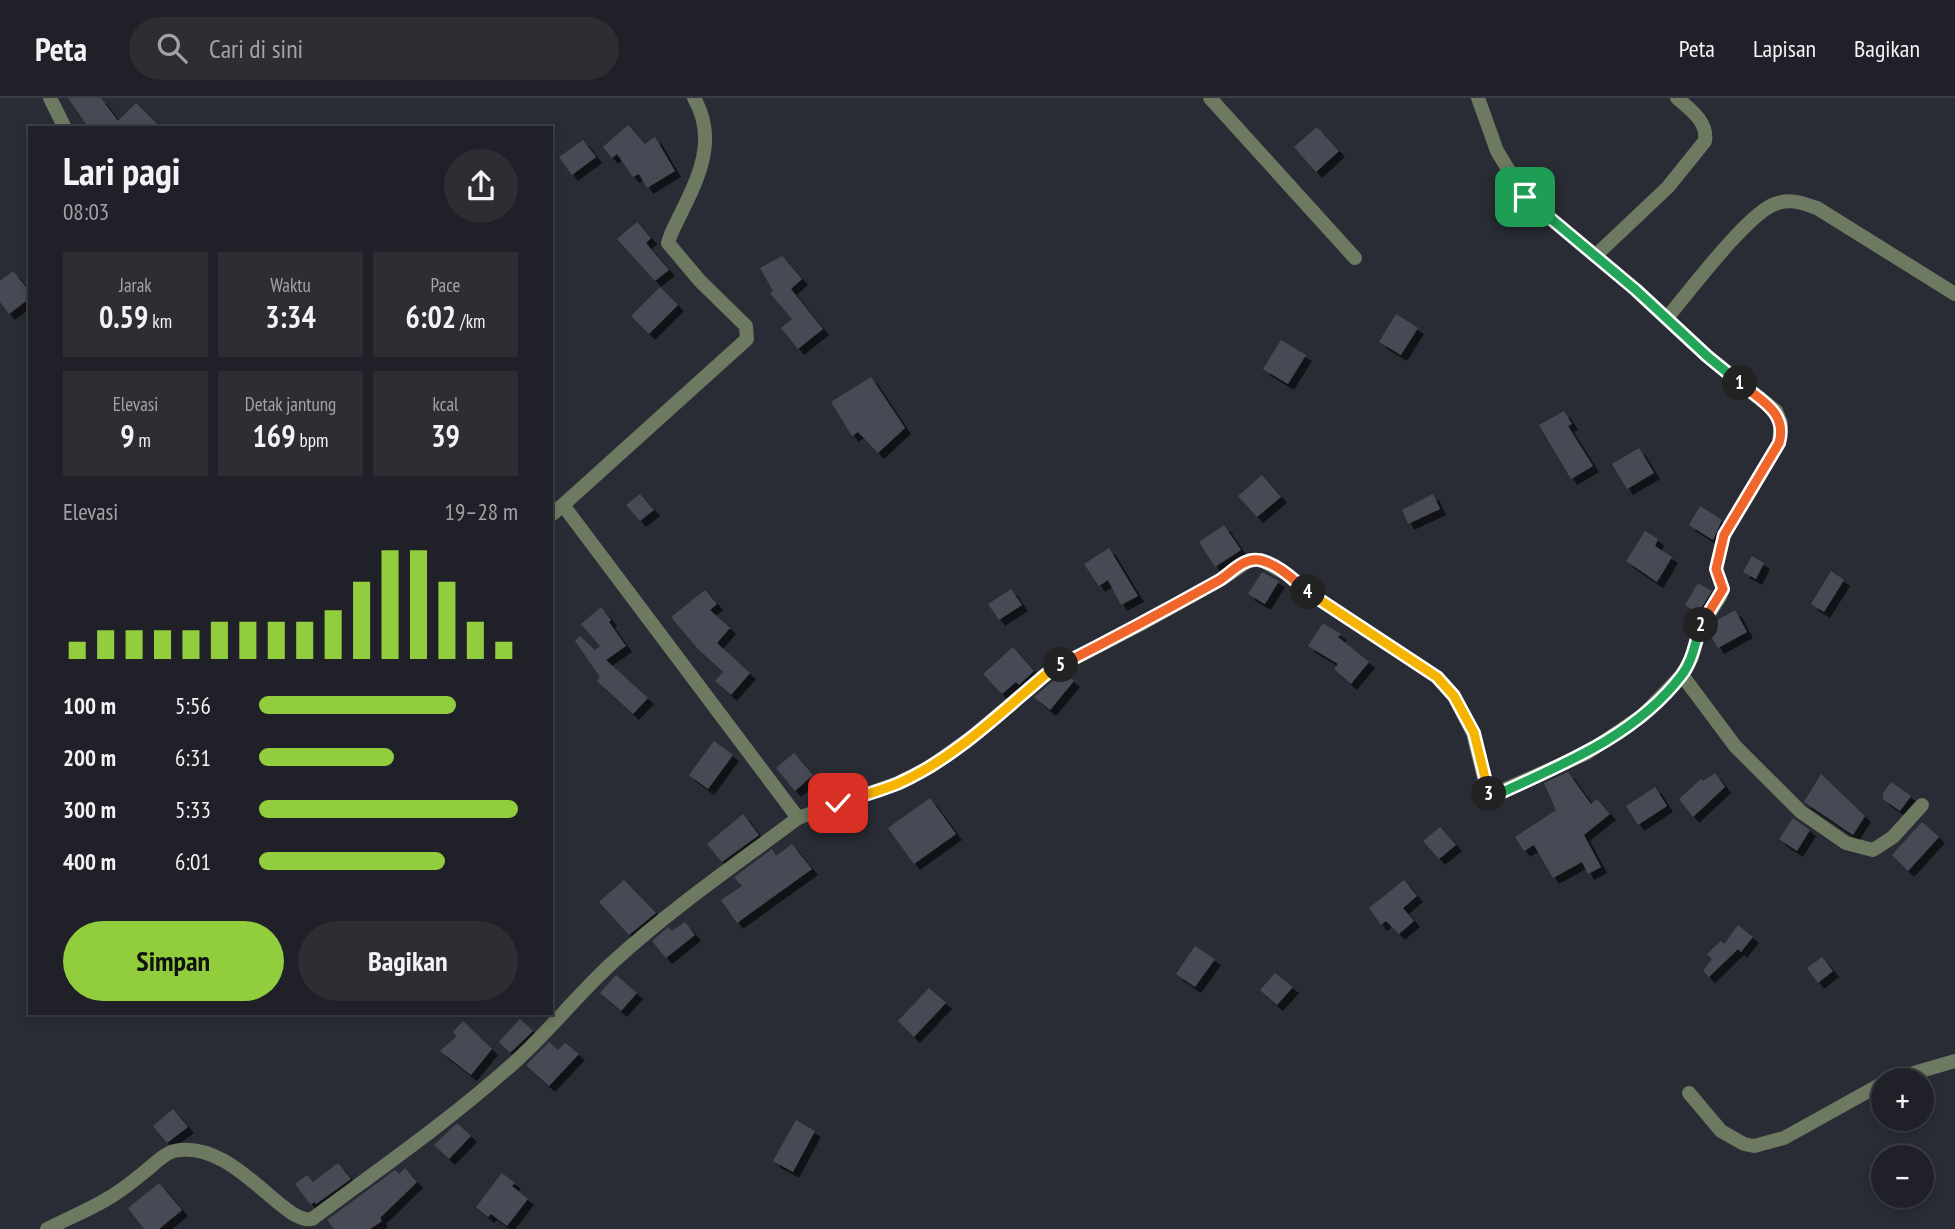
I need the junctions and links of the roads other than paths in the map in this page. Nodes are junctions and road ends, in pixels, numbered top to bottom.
1 (50, 98) edge
2 (694, 98) edge
3 (1210, 98) edge
4 (1478, 98) edge
5 (1677, 98) edge
6 (64, 126) edge
7 (1595, 256) junction
8 (1355, 258) dead end
9 (1955, 294) edge
10 (1667, 318) junction
11 (557, 510) edge
12 (1682, 675) junction
13 (1922, 805) dead end
14 (797, 818) junction
15 (1955, 1061) edge
16 (1931, 1068) edge
17 (1871, 1090) edge
18 (1689, 1093) dead end
19 (47, 1229) edge

1 - 6 street
2 - 11 street
3 - 8 street
4 - 7 street
5 - 7 street
7 - 10 street
9 - 10 street
10 - 12 street
11 - 14 street
12 - 13 street
12 - 14 street
14 - 19 street
15 - 16 street
17 - 18 street

